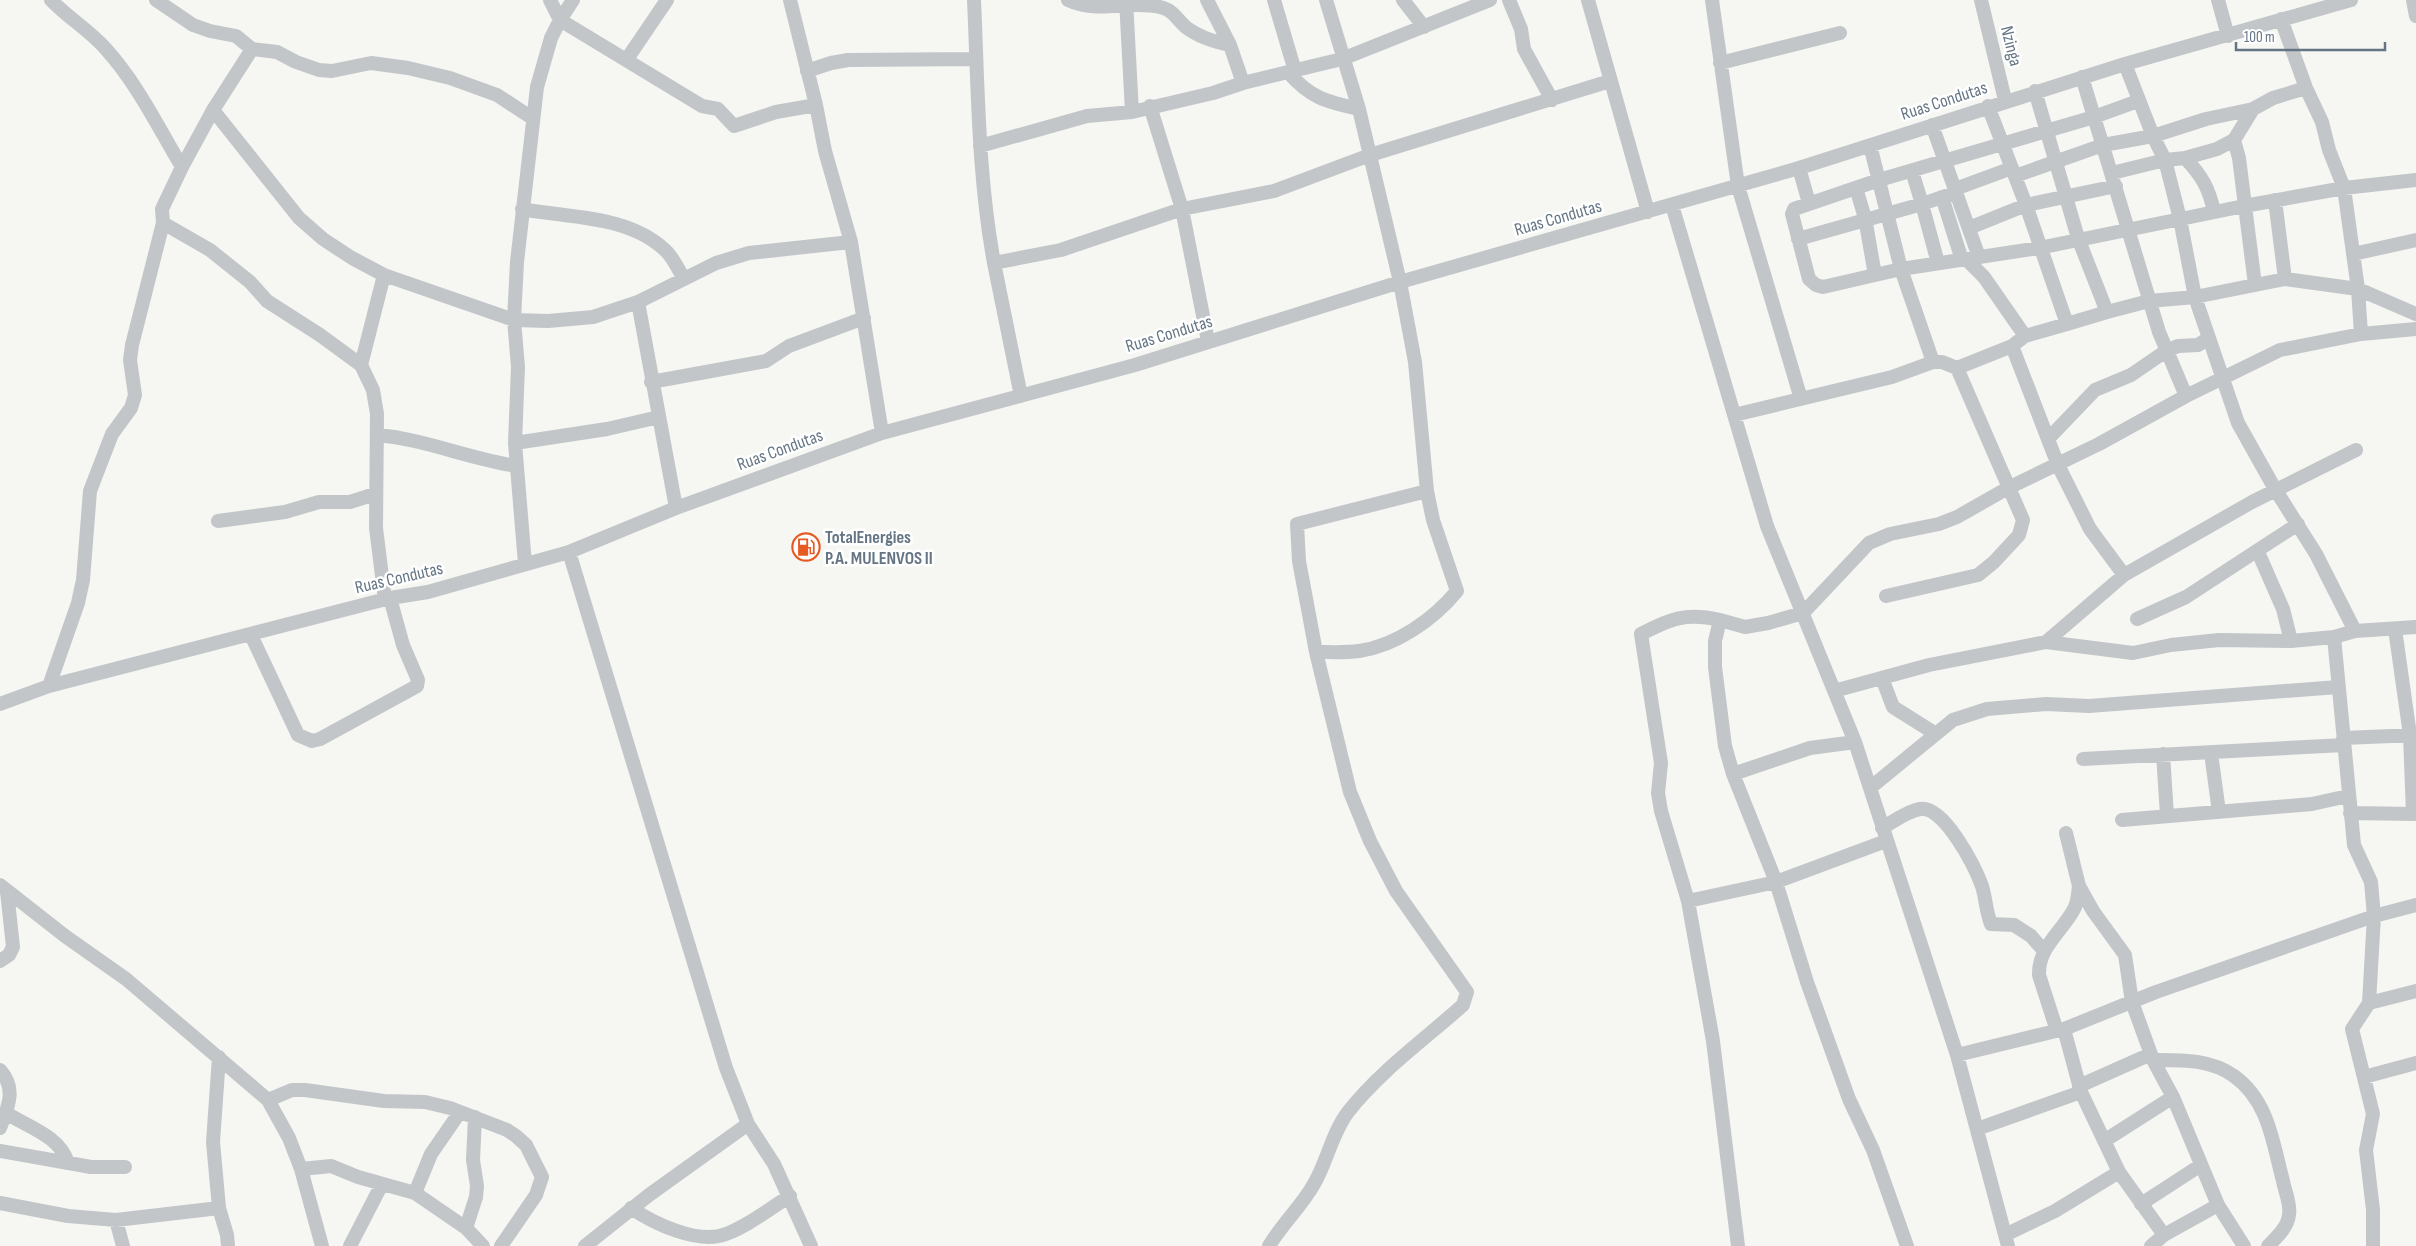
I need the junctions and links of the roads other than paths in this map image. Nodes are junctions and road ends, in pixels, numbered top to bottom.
1 (50, 0) edge
2 (156, 0) edge
3 (550, 0) edge
4 (573, 0) edge
5 (668, 0) edge
6 (790, 0) edge
7 (974, 0) edge
8 (1068, 0) edge
9 (1207, 0) edge
10 (1274, 0) edge
11 (1326, 0) edge
12 (1403, 0) edge
13 (1490, 0) edge
14 (1509, 0) edge
15 (1588, 0) edge
16 (1712, 0) edge
17 (1981, 0) edge
18 (2218, 0) edge
19 (2348, 0) edge
20 (2413, 0) edge
21 (1126, 3) edge
22 (2416, 16) edge
23 (560, 20) junction
24 (2281, 20) junction
25 (1424, 27) junction
26 (1840, 33) dead end
27 (2228, 36) junction
28 (1230, 45) junction
29 (252, 49) junction
30 (975, 58) junction
31 (627, 59) junction
32 (1342, 59) junction
33 (1720, 63) junction
34 (2125, 64) junction
35 (807, 71) junction
36 (1292, 71) junction
37 (2082, 77) junction
38 (1610, 81) junction
39 (1243, 83) junction
40 (2306, 88) junction
41 (2035, 91) junction
42 (1552, 100) junction
43 (2005, 100) junction
44 (2138, 101) junction
45 (816, 104) junction
46 (1150, 106) junction
47 (1988, 106) junction
48 (1359, 109) junction
49 (2253, 109) junction
50 (213, 110) junction
51 (1132, 112) junction
52 (2094, 117) junction
53 (532, 118) junction
54 (1932, 125) junction
55 (2048, 131) junction
56 (2153, 136) junction
57 (2234, 140) junction
58 (2003, 144) junction
59 (1870, 145) junction
60 (2103, 145) junction
61 (980, 146) junction
62 (1370, 156) junction
63 (2185, 158) junction
64 (2055, 160) junction
65 (2165, 160) junction
66 (1946, 161) junction
67 (182, 167) junction
68 (1799, 168) junction
69 (1912, 171) junction
70 (2013, 172) junction
71 (1879, 180) junction
72 (2114, 180) junction
73 (2416, 180) edge
74 (1738, 186) junction
75 (1856, 188) junction
76 (2344, 188) junction
77 (1956, 190) junction
78 (2065, 196) junction
79 (1942, 197) junction
80 (2275, 200) junction
81 (1809, 203) junction
82 (1922, 204) junction
83 (1672, 205) junction
84 (2026, 205) junction
85 (2244, 206) junction
86 (1182, 209) junction
87 (522, 210) junction
88 (1648, 212) junction
89 (2214, 212) junction
90 (1888, 213) junction
91 (1865, 218) junction
92 (2180, 219) junction
93 (163, 223) junction
94 (1969, 228) junction
95 (2129, 229) junction
96 (2078, 238) junction
97 (1798, 239) junction
98 (2416, 240) edge
99 (851, 242) junction
100 (2039, 248) junction
101 (2353, 254) junction
102 (1969, 259) junction
103 (994, 263) junction
104 (1938, 263) junction
105 (1901, 269) junction
106 (1875, 275) junction
107 (384, 276) junction
108 (684, 278) junction
109 (2285, 279) junction
110 (1400, 282) junction
111 (2255, 286) junction
112 (2358, 289) junction
113 (2194, 297) junction
114 (2149, 301) junction
115 (638, 302) junction
116 (2106, 312) junction
117 (2416, 314) edge
118 (864, 318) junction
119 (514, 320) junction
120 (2067, 324) junction
121 (2416, 329) edge
122 (2361, 334) junction
123 (2024, 336) junction
124 (2209, 338) junction
125 (1208, 341) junction
126 (2012, 346) junction
127 (2166, 351) junction
128 (1933, 362) junction
129 (361, 365) junction
130 (1957, 368) junction
131 (2223, 376) junction
132 (651, 382) junction
133 (1021, 396) junction
134 (2186, 396) junction
135 (1800, 399) junction
136 (1734, 415) junction
137 (659, 417) junction
138 (882, 433) junction
139 (377, 435) junction
140 (2049, 438) junction
141 (515, 442) junction
142 (2356, 450) dead end
143 (2058, 465) junction
144 (517, 466) junction
145 (2008, 488) junction
146 (2276, 490) junction
147 (1427, 491) junction
148 (375, 494) junction
149 (676, 508) junction
150 (218, 521) dead end
151 (2298, 524) junction
152 (569, 552) junction
153 (2258, 552) junction
154 (525, 564) junction
155 (2124, 575) junction
156 (1886, 596) dead end
157 (387, 599) junction
158 (1803, 613) junction
159 (2137, 619) dead end
160 (1720, 620) junction
161 (2416, 627) edge
162 (2395, 630) junction
163 (2355, 631) junction
164 (251, 635) junction
165 (2334, 637) junction
166 (2291, 641) junction
167 (2046, 642) junction
168 (1316, 652) junction
169 (1882, 678) junction
170 (49, 686) junction
171 (2338, 687) junction
172 (1834, 691) junction
173 (0, 704) edge
174 (1936, 734) junction
175 (2413, 735) edge
176 (2344, 741) junction
177 (1855, 742) junction
178 (2164, 754) junction
179 (2211, 754) junction
180 (2083, 759) dead end
181 (1733, 774) junction
182 (1870, 788) junction
183 (2348, 796) junction
184 (2219, 812) junction
185 (2350, 813) junction
186 (2415, 814) edge
187 (2167, 815) junction
188 (2122, 820) dead end
189 (2066, 833) dead end
190 (1884, 835) junction
191 (1776, 882) junction
192 (2079, 886) junction
193 (4, 888) edge
194 (1688, 901) junction
195 (2416, 905) edge
196 (2374, 916) junction
197 (2044, 951) junction
198 (0, 961) edge
199 (2416, 991) edge
200 (2132, 1002) junction
201 (2368, 1003) junction
202 (2061, 1030) junction
203 (1957, 1055) junction
204 (2152, 1057) junction
205 (219, 1058) junction
206 (2416, 1063) edge
207 (0, 1070) edge
208 (2364, 1077) junction
209 (2080, 1089) junction
210 (2173, 1097) junction
211 (268, 1100) junction
212 (460, 1112) junction
213 (6, 1113) junction
214 (475, 1117) junction
215 (748, 1124) junction
216 (0, 1128) edge
217 (1976, 1128) junction
218 (2104, 1141) junction
219 (0, 1152) edge
220 (68, 1163) junction
221 (2201, 1165) junction
222 (125, 1167) dead end
223 (301, 1169) junction
224 (2119, 1172) junction
225 (382, 1184) junction
226 (415, 1192) junction
227 (790, 1196) junction
228 (0, 1202) edge
229 (2141, 1204) junction
230 (2218, 1205) junction
231 (219, 1208) junction
232 (631, 1208) junction
233 (116, 1220) junction
234 (466, 1228) junction
235 (2164, 1235) junction
236 (598, 1241) edge
237 (723, 1241) edge
238 (2006, 1241) edge
239 (123, 1246) edge
240 (228, 1246) edge
241 (322, 1246) edge
242 (350, 1246) edge
243 (482, 1246) edge
244 (501, 1246) edge
245 (585, 1246) edge
246 (811, 1246) edge
247 (1269, 1246) edge
248 (1738, 1246) edge
249 (1907, 1246) edge
250 (2151, 1246) edge
251 (2244, 1246) edge
252 (2268, 1246) edge
253 (2373, 1246) edge

1 - 67 street
2 - 29 street
3 - 23 street
4 - 23 street
5 - 31 street
6 - 35 street
7 - 30 street
8 - 21 street
9 - 28 street
10 - 36 street
11 - 32 street
12 - 25 street
13 - 25 street
14 - 42 street
15 - 38 street
16 - 33 street
17 - 43 street, Nzinga
18 - 27 street
19 - 24 street, Ruas Condutas
20 - 22 street
21 - 28 street
21 - 51 street
23 - 31 street
23 - 53 street
24 - 27 street, Ruas Condutas
24 - 40 street
25 - 32 street
26 - 33 street
27 - 34 street, Ruas Condutas
28 - 39 street
29 - 50 street
29 - 53 street
30 - 35 street
30 - 61 street
31 - 45 street
32 - 36 street
32 - 48 street
33 - 74 street
34 - 37 street, Ruas Condutas
34 - 44 street
35 - 45 street
36 - 39 street
36 - 48 street
37 - 41 street, Ruas Condutas
37 - 52 street
38 - 42 street
38 - 88 street
39 - 46 street
40 - 49 street
40 - 76 street
41 - 43 street, Ruas Condutas
41 - 55 street
42 - 62 street
43 - 47 street, Ruas Condutas
44 - 52 street
44 - 56 street
45 - 99 street
46 - 51 street
46 - 86 street
47 - 54 street, Ruas Condutas
47 - 58 street
48 - 62 street
49 - 56 street
49 - 57 street
50 - 67 street
50 - 107 street
51 - 61 street
52 - 55 street
52 - 60 street
53 - 87 street
54 - 59 street, Ruas Condutas
54 - 66 street
55 - 58 street
55 - 64 street
56 - 60 street
56 - 65 street
57 - 63 street
57 - 85 street
58 - 66 street
58 - 70 street
59 - 68 street, Ruas Condutas
59 - 71 street
60 - 64 street
60 - 72 street
61 - 103 street
62 - 86 street
62 - 110 street
63 - 65 street
63 - 89 street
64 - 70 street
64 - 78 street
65 - 72 street
65 - 92 street
66 - 69 street
66 - 77 street
67 - 93 street
68 - 74 street, Ruas Condutas
68 - 81 street
69 - 71 street
69 - 82 street
70 - 77 street
70 - 84 street
71 - 75 street
71 - 90 street
72 - 78 street
72 - 95 street
73 - 76 street
74 - 83 street, Ruas Condutas
74 - 135 street
75 - 81 street
75 - 91 street
76 - 80 street
76 - 101 street
77 - 79 street
77 - 94 street
78 - 84 street
78 - 96 street
79 - 82 street
79 - 102 street
80 - 85 street
80 - 109 street
81 - 97 street
82 - 90 street
82 - 104 street
83 - 88 street, Ruas Condutas
83 - 136 street
84 - 94 street
84 - 100 street
85 - 89 street
85 - 111 street
86 - 103 street
86 - 125 street
87 - 108 street
87 - 119 street
88 - 110 street, Ruas Condutas
89 - 92 street
90 - 91 street
90 - 105 street
91 - 97 street
91 - 106 street
92 - 95 street
92 - 113 street
93 - 129 street
93 - 170 street
94 - 102 street
95 - 96 street
95 - 114 street
96 - 100 street
96 - 116 street
97 - 106 street
98 - 101 street
99 - 108 street
99 - 118 street
100 - 102 street
100 - 120 street
101 - 112 street
102 - 104 street
102 - 123 street
103 - 133 street
104 - 105 street
105 - 106 street
105 - 128 street
107 - 119 street
107 - 129 street
108 - 115 street
109 - 111 street
109 - 112 street
110 - 125 street, Ruas Condutas
110 - 147 street
111 - 113 street
112 - 117 street
112 - 122 street
113 - 114 street
113 - 124 street
114 - 116 street
114 - 127 street
115 - 119 street
115 - 132 street
116 - 120 street
118 - 132 street
118 - 138 street
119 - 141 street
120 - 123 street
121 - 122 street
122 - 131 street
123 - 126 street
124 - 127 street
124 - 131 street
125 - 133 street, Ruas Condutas
126 - 130 street
126 - 140 street
127 - 134 street
127 - 140 street
128 - 130 street
128 - 135 street
129 - 139 street
130 - 145 street
131 - 134 street
131 - 146 street
132 - 137 street
133 - 138 street, Ruas Condutas
134 - 143 street
135 - 136 street
136 - 158 street
137 - 141 street
137 - 149 street
138 - 149 street, Ruas Condutas
139 - 144 street
139 - 148 street
140 - 143 street
141 - 144 street
142 - 146 street
143 - 145 street
143 - 155 street
144 - 154 street
145 - 156 street
145 - 158 street
146 - 151 street
146 - 155 street
147 - 168 street
147 - 168 street
148 - 150 street
148 - 157 street
149 - 152 street, Ruas Condutas
151 - 153 street
151 - 163 street
152 - 154 street, Ruas Condutas
152 - 215 street
153 - 159 street
153 - 166 street
154 - 157 street, Ruas Condutas
155 - 167 street
157 - 164 street, Ruas Condutas
157 - 164 street
158 - 160 street
158 - 172 street
160 - 181 street
160 - 194 street
161 - 162 street
162 - 163 street
162 - 175 street
163 - 165 street
164 - 170 street, Ruas Condutas
165 - 166 street
165 - 171 street
166 - 167 street
167 - 169 street
168 - 247 street
169 - 172 street
169 - 174 street
170 - 173 street, Ruas Condutas
171 - 174 street
171 - 176 street
172 - 177 street
174 - 182 street
175 - 176 street
175 - 186 street
176 - 179 street
176 - 183 street
177 - 181 street
177 - 182 street
178 - 179 street
178 - 180 street
178 - 187 street
179 - 184 street
181 - 191 street
182 - 190 street
183 - 184 street
183 - 185 street
184 - 187 street
185 - 186 street
185 - 196 street
187 - 188 street
189 - 192 street
190 - 191 street
190 - 197 street
190 - 203 street
191 - 194 street
191 - 249 street
192 - 197 street
192 - 200 street
193 - 198 street
193 - 205 street
194 - 248 street
195 - 196 street
196 - 200 street
196 - 201 street
197 - 202 street
199 - 201 street
200 - 202 street
200 - 204 street
201 - 208 street
202 - 203 street
202 - 209 street
203 - 217 street
204 - 209 street
204 - 210 street
204 - 252 street
205 - 211 street
205 - 231 street
206 - 208 street
207 - 213 street
208 - 253 street
209 - 217 street
209 - 218 street
210 - 218 street
210 - 221 street
211 - 212 street
211 - 223 street
212 - 214 street
212 - 226 street
213 - 216 street
213 - 220 street
214 - 234 street
214 - 244 street
215 - 227 street
215 - 232 street
217 - 238 street
218 - 224 street
219 - 220 street
220 - 222 street
221 - 229 street
221 - 230 street
223 - 225 street
223 - 241 street
224 - 229 street
224 - 238 street
225 - 226 street
225 - 242 street
226 - 234 street
227 - 237 street
227 - 246 street
228 - 233 street
229 - 235 street
230 - 235 street
230 - 251 street
231 - 233 street
231 - 240 street
232 - 236 street
232 - 237 street
233 - 239 street
234 - 243 street
235 - 250 street
236 - 245 street

